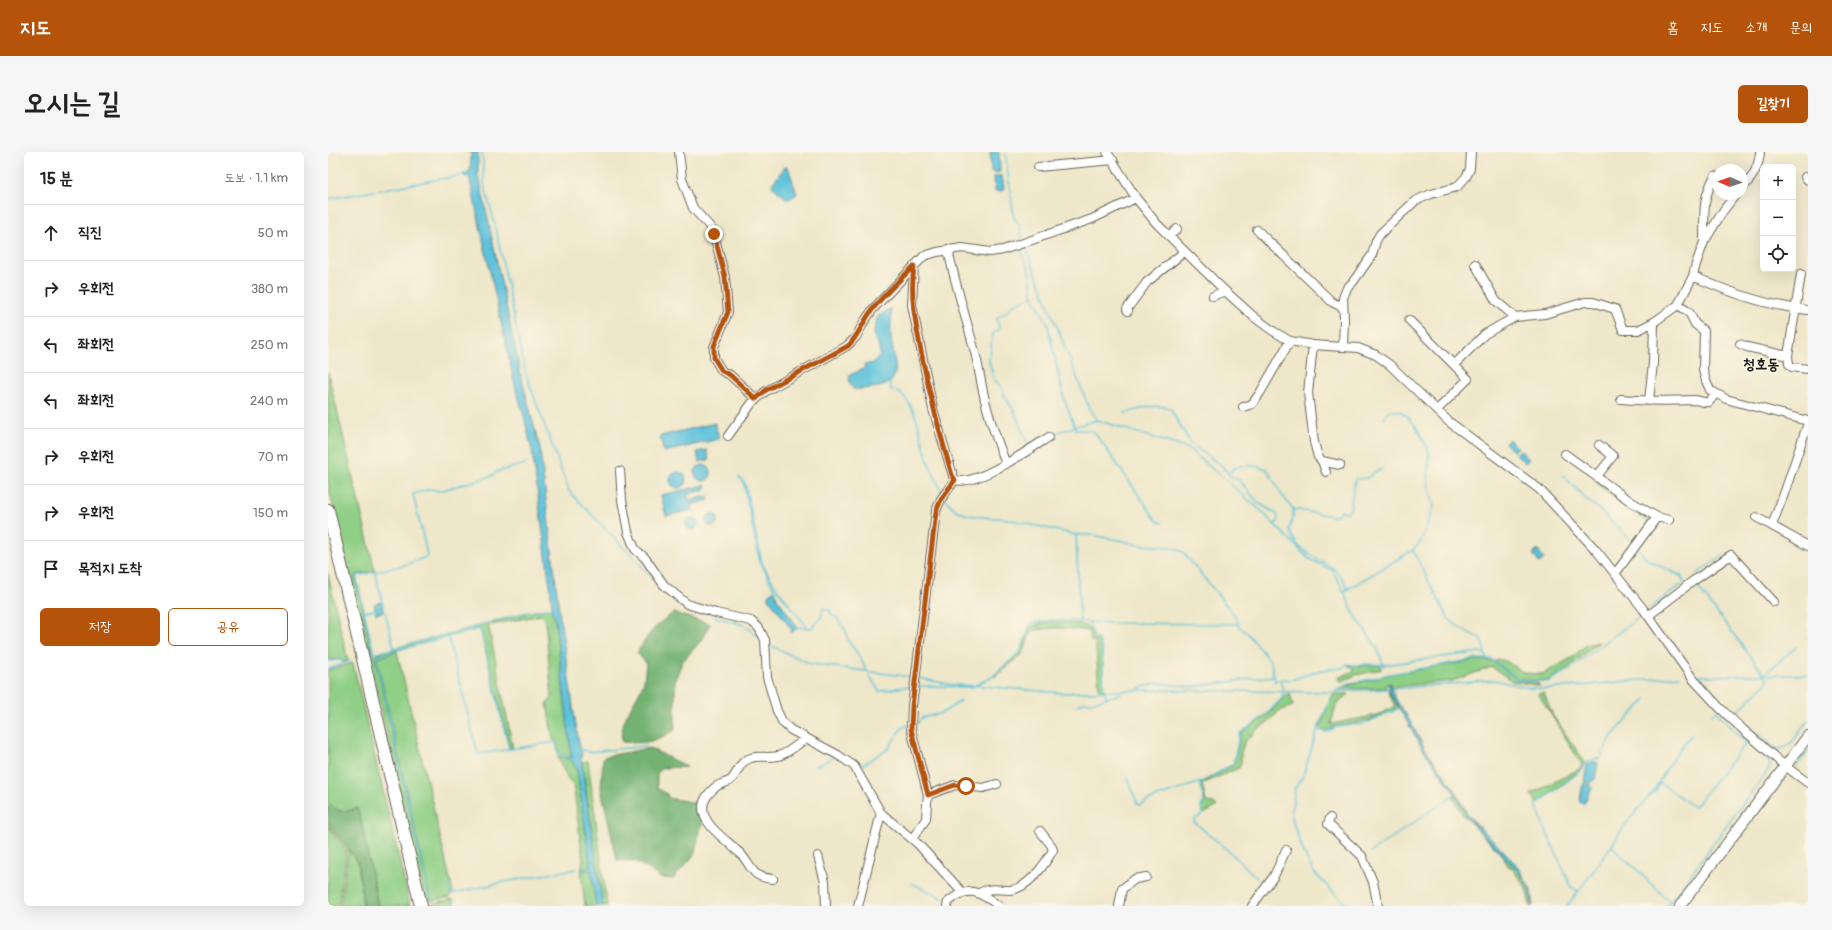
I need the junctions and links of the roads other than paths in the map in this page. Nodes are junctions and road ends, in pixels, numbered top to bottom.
1 (679, 152) edge
2 (1107, 152) edge
3 (1471, 152) edge
4 (1760, 152) edge
5 (1113, 160) junction
6 (1038, 167) dead end
7 (1712, 180) edge
8 (1748, 182) edge
9 (1136, 198) junction
10 (1732, 200) edge
11 (1177, 229) dead end
12 (1257, 230) dead end
13 (1169, 236) junction
14 (1704, 242) junction
15 (948, 249) junction
16 (1184, 252) junction
17 (1475, 264) dead end
18 (914, 266) junction
19 (1801, 274) dead end
20 (1693, 276) junction
21 (1225, 291) junction
22 (1213, 296) dead end
23 (1678, 305) junction
24 (1342, 307) junction
25 (1796, 309) junction
26 (1808, 310) edge
27 (1128, 311) dead end
28 (1514, 317) junction
29 (1408, 320) dead end
30 (1654, 322) junction
31 (1290, 341) junction
32 (1740, 344) dead end
33 (1313, 345) junction
34 (1342, 347) junction
35 (1788, 356) junction
36 (1454, 365) junction
37 (1808, 369) edge
38 (1715, 394) junction
39 (756, 399) junction
40 (1621, 399) dead end
41 (1650, 401) junction
42 (1243, 407) dead end
43 (1437, 410) junction
44 (1808, 422) edge
45 (728, 436) dead end
46 (1049, 436) dead end
47 (1599, 445) dead end
48 (1566, 454) dead end
49 (1322, 461) junction
50 (1006, 464) junction
51 (1340, 465) dead end
52 (620, 471) dead end
53 (1326, 472) dead end
54 (1597, 476) junction
55 (955, 480) junction
56 (328, 510) edge
57 (1657, 517) junction
58 (1756, 517) dead end
59 (1669, 520) dead end
60 (1772, 525) junction
61 (328, 536) edge
62 (1808, 546) edge
63 (1615, 574) junction
64 (1774, 602) dead end
65 (1648, 616) junction
66 (1808, 736) edge
67 (807, 739) junction
68 (1785, 766) junction
69 (1808, 782) edge
70 (997, 784) dead end
71 (928, 795) junction
72 (881, 813) junction
73 (1330, 818) dead end
74 (1040, 831) dead end
75 (912, 840) junction
76 (1286, 850) dead end
77 (818, 856) dead end
78 (1146, 877) dead end
79 (773, 879) dead end
80 (962, 892) junction
81 (979, 893) junction
82 (414, 906) edge
83 (421, 906) edge
84 (826, 906) edge
85 (858, 906) edge
86 (947, 906) edge
87 (999, 906) edge
88 (1119, 906) edge
89 (1252, 906) edge
90 (1378, 906) edge
91 (1680, 906) edge

1 - 39 street
2 - 5 street
3 - 24 street
4 - 8 street
5 - 6 street
5 - 9 street
7 - 14 street
9 - 13 street
9 - 15 street
10 - 14 street
11 - 13 street
12 - 24 street
13 - 16 street
14 - 20 street
15 - 18 street
15 - 50 street
16 - 21 street
16 - 27 street
17 - 28 street
18 - 39 street
18 - 55 street
19 - 25 street
20 - 23 street
20 - 25 street
21 - 22 street
21 - 31 street
23 - 30 street
23 - 38 street
24 - 34 street
25 - 26 street
25 - 35 street
28 - 30 street
28 - 36 street
29 - 36 street
30 - 41 street
31 - 33 street
31 - 42 street
32 - 35 street
33 - 34 street
33 - 49 street
34 - 43 street
35 - 37 street
36 - 43 street
38 - 41 street
38 - 44 street
39 - 45 street
40 - 41 street
43 - 63 street
44 - 60 street
46 - 50 street
47 - 54 street
48 - 54 street
49 - 51 street
49 - 53 street
50 - 55 street
52 - 67 street
54 - 57 street
55 - 71 street
56 - 83 highway
57 - 59 street
57 - 63 street
58 - 60 street
60 - 62 street
61 - 82 highway
63 - 65 street
64 - 65 street
65 - 68 street
66 - 68 main road
67 - 72 street
67 - 79 street
68 - 69 street
68 - 91 main road
70 - 71 street
71 - 75 street
72 - 75 street
72 - 85 street
73 - 90 street
74 - 81 street
75 - 80 street
76 - 89 street
77 - 84 street
78 - 88 street
80 - 81 street
80 - 86 street
81 - 87 street

